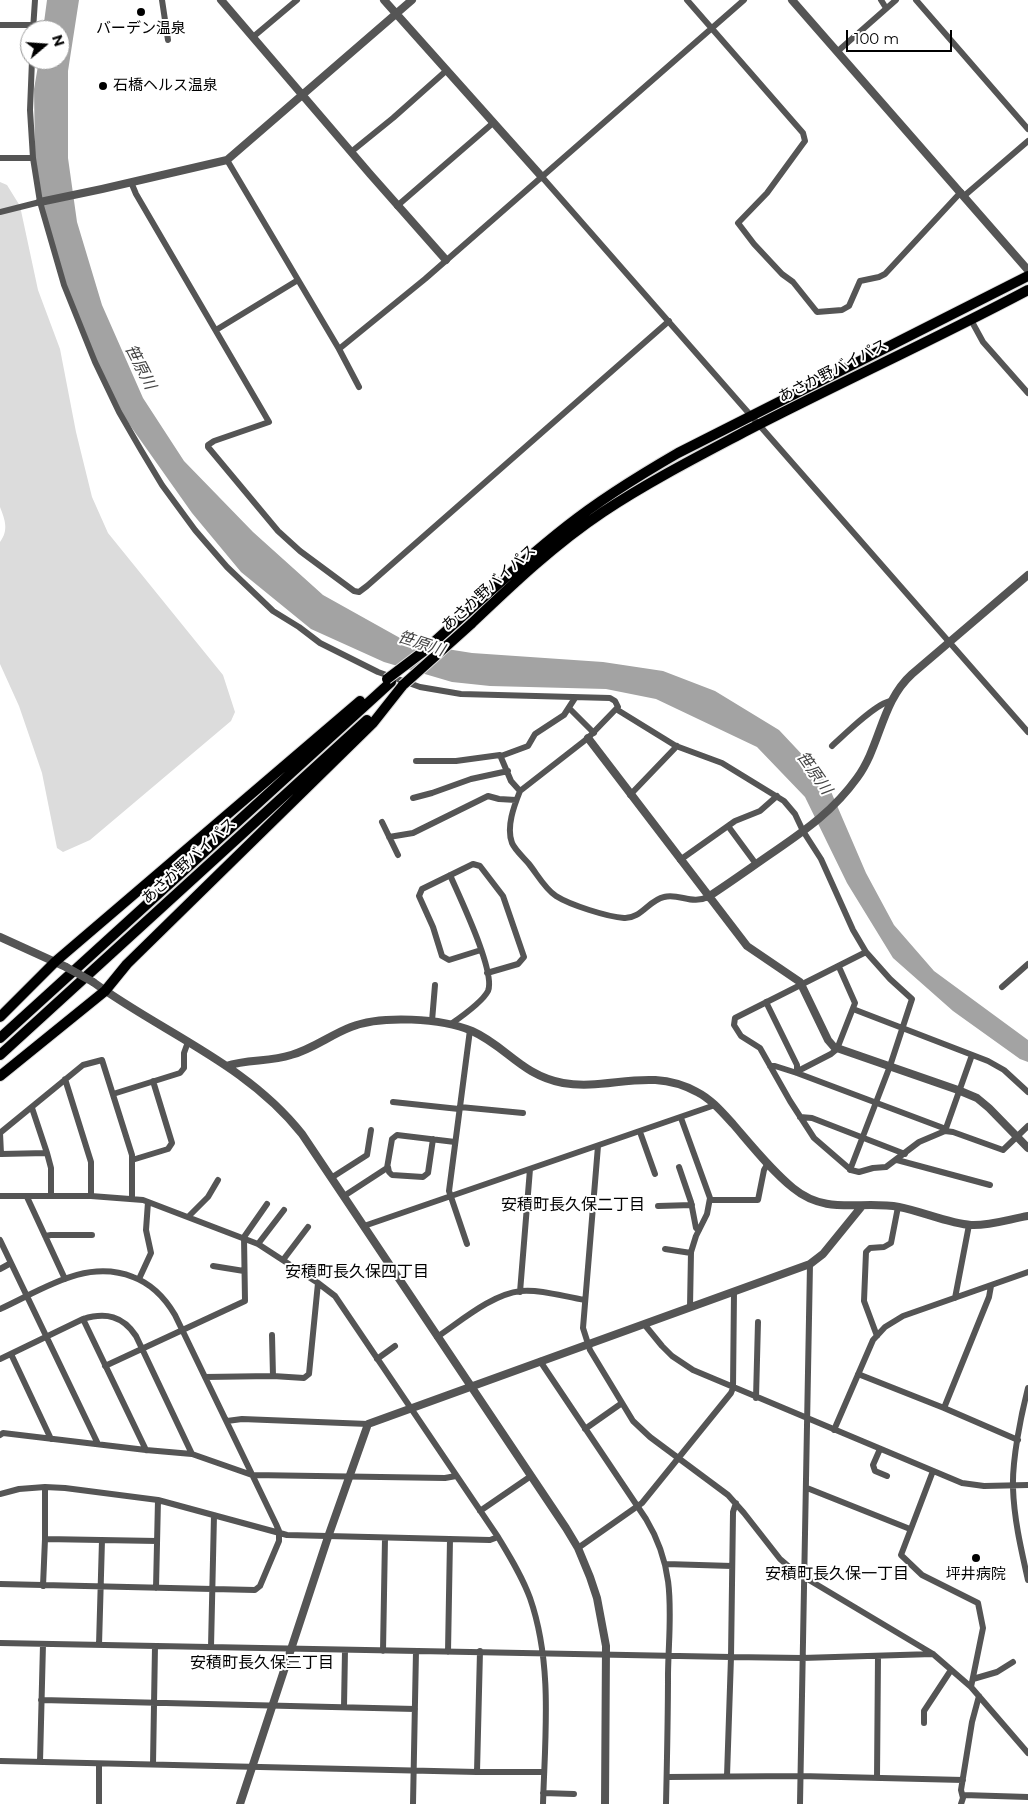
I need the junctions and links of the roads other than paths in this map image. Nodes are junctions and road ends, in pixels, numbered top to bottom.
1 (35, 0) edge
2 (162, 0) edge
3 (221, 0) edge
4 (297, 0) edge
5 (384, 0) edge
6 (412, 0) edge
7 (687, 0) edge
8 (744, 0) edge
9 (792, 0) edge
10 (881, 0) edge
11 (896, 0) edge
12 (916, 0) edge
13 (886, 8) junction
14 (397, 14) junction
15 (34, 20) edge
16 (0, 25) edge
17 (20, 26) edge
18 (712, 28) junction
19 (253, 38) junction
20 (168, 40) dead end
21 (838, 51) junction
22 (32, 70) edge
23 (447, 70) junction
24 (304, 95) junction
25 (493, 124) junction
26 (1028, 129) edge
27 (1028, 141) edge
28 (351, 152) junction
29 (0, 158) edge
30 (34, 158) junction
31 (227, 160) junction
32 (542, 178) junction
33 (131, 182) junction
34 (962, 194) junction
35 (43, 202) junction
36 (397, 206) junction
37 (0, 212) edge
38 (446, 260) junction
39 (1028, 270) edge
40 (1028, 276) edge
41 (298, 280) junction
42 (1028, 290) edge
43 (971, 320) junction
44 (669, 321) junction
45 (216, 330) junction
46 (339, 349) junction
47 (359, 387) dead end
48 (1028, 393) edge
49 (751, 416) junction
50 (758, 425) junction
51 (1028, 575) edge
52 (950, 642) junction
53 (389, 680) junction
54 (404, 685) junction
55 (575, 698) junction
56 (891, 701) junction
57 (569, 708) junction
58 (616, 709) junction
59 (1028, 732) edge
60 (591, 735) junction
61 (677, 746) junction
62 (832, 746) dead end
63 (501, 756) junction
64 (416, 761) dead end
65 (508, 771) junction
66 (520, 792) junction
67 (630, 795) junction
68 (777, 796) junction
69 (413, 798) dead end
70 (516, 800) junction
71 (382, 822) dead end
72 (728, 826) junction
73 (803, 831) junction
74 (389, 838) junction
75 (398, 855) dead end
76 (680, 860) junction
77 (756, 864) junction
78 (450, 875) junction
79 (708, 897) junction
80 (0, 937) edge
81 (481, 950) junction
82 (866, 952) junction
83 (56, 961) junction
84 (1028, 964) edge
85 (838, 968) junction
86 (487, 973) junction
87 (435, 985) dead end
88 (802, 985) junction
89 (1002, 987) dead end
90 (105, 991) junction
91 (766, 1002) junction
92 (853, 1009) junction
93 (0, 1017) edge
94 (432, 1021) junction
95 (451, 1024) junction
96 (903, 1028) junction
97 (470, 1030) junction
98 (0, 1038) edge
99 (188, 1042) junction
100 (838, 1048) junction
101 (0, 1055) edge
102 (972, 1055) junction
103 (226, 1066) junction
104 (770, 1066) junction
105 (890, 1066) junction
106 (798, 1072) junction
107 (0, 1076) edge
108 (65, 1079) junction
109 (153, 1081) junction
110 (958, 1090) junction
111 (1028, 1092) edge
112 (113, 1094) junction
113 (394, 1102) dead end
114 (875, 1103) junction
115 (715, 1105) junction
116 (32, 1108) junction
117 (460, 1108) junction
118 (522, 1113) dead end
119 (800, 1117) junction
120 (681, 1118) junction
121 (1028, 1126) edge
122 (371, 1130) dead end
123 (945, 1130) junction
124 (640, 1132) junction
125 (862, 1137) junction
126 (1017, 1137) junction
127 (433, 1139) junction
128 (455, 1142) junction
129 (598, 1146) junction
130 (1028, 1148) edge
131 (47, 1153) junction
132 (905, 1154) junction
133 (132, 1160) junction
134 (897, 1160) junction
135 (768, 1163) junction
136 (388, 1167) junction
137 (679, 1167) dead end
138 (530, 1169) junction
139 (850, 1170) junction
140 (655, 1174) dead end
141 (332, 1178) junction
142 (218, 1180) dead end
143 (990, 1185) dead end
144 (0, 1196) edge
145 (51, 1196) junction
146 (92, 1196) junction
147 (344, 1196) junction
148 (27, 1197) junction
149 (132, 1198) junction
150 (450, 1198) junction
151 (710, 1200) junction
152 (148, 1202) junction
153 (267, 1204) dead end
154 (658, 1206) dead end
155 (692, 1206) junction
156 (862, 1206) junction
157 (898, 1207) junction
158 (284, 1210) dead end
159 (1028, 1216) edge
160 (188, 1217) junction
161 (969, 1225) junction
162 (364, 1226) junction
163 (308, 1227) dead end
164 (699, 1230) junction
165 (92, 1235) dead end
166 (45, 1236) junction
167 (244, 1238) junction
168 (0, 1240) edge
169 (258, 1244) junction
170 (467, 1244) dead end
171 (665, 1249) dead end
172 (692, 1253) junction
173 (283, 1260) junction
174 (11, 1263) junction
175 (810, 1264) junction
176 (213, 1266) dead end
177 (0, 1268) edge
178 (244, 1271) junction
179 (1028, 1272) edge
180 (65, 1279) junction
181 (139, 1279) junction
182 (318, 1283) junction
183 (991, 1286) junction
184 (520, 1292) junction
185 (734, 1292) junction
186 (28, 1296) junction
187 (955, 1298) junction
188 (585, 1300) junction
189 (690, 1307) junction
190 (0, 1309) edge
191 (84, 1319) junction
192 (758, 1322) dead end
193 (644, 1324) junction
194 (183, 1330) junction
195 (272, 1335) dead end
196 (877, 1336) junction
197 (47, 1337) junction
198 (437, 1337) junction
199 (588, 1344) junction
200 (395, 1346) dead end
201 (142, 1349) junction
202 (11, 1354) junction
203 (0, 1359) edge
204 (377, 1359) junction
205 (540, 1361) junction
206 (105, 1366) junction
207 (858, 1374) junction
208 (273, 1376) junction
209 (205, 1377) junction
210 (470, 1386) junction
211 (733, 1388) junction
212 (1028, 1390) edge
213 (756, 1398) junction
214 (622, 1403) junction
215 (944, 1408) junction
216 (410, 1409) junction
217 (807, 1419) junction
218 (227, 1421) junction
219 (368, 1424) junction
220 (585, 1429) junction
221 (834, 1430) junction
222 (1, 1431) edge
223 (51, 1439) junction
224 (1018, 1440) junction
225 (98, 1444) junction
226 (880, 1449) junction
227 (146, 1450) junction
228 (192, 1454) junction
229 (679, 1458) junction
230 (933, 1471) junction
231 (252, 1475) junction
232 (456, 1476) junction
233 (531, 1476) junction
234 (887, 1476) dead end
235 (349, 1477) junction
236 (1028, 1484) edge
237 (1013, 1486) junction
238 (45, 1487) junction
239 (807, 1488) junction
240 (0, 1494) edge
241 (158, 1500) junction
242 (736, 1504) junction
243 (638, 1507) junction
244 (480, 1511) junction
245 (214, 1515) junction
246 (910, 1529) junction
247 (279, 1534) junction
248 (328, 1537) junction
249 (498, 1537) junction
250 (385, 1538) junction
251 (45, 1539) junction
252 (450, 1539) junction
253 (102, 1540) junction
254 (157, 1542) junction
255 (578, 1548) junction
256 (666, 1564) junction
257 (732, 1566) junction
258 (804, 1578) junction
259 (1028, 1580) edge
260 (0, 1584) edge
261 (43, 1586) junction
262 (101, 1587) junction
263 (156, 1588) junction
264 (212, 1589) junction
265 (0, 1643) edge
266 (43, 1644) junction
267 (99, 1645) junction
268 (155, 1646) junction
269 (211, 1647) junction
270 (292, 1648) junction
271 (345, 1650) junction
272 (383, 1651) junction
273 (416, 1651) junction
274 (448, 1652) junction
275 (480, 1652) junction
276 (543, 1653) junction
277 (933, 1654) junction
278 (607, 1655) junction
279 (669, 1656) junction
280 (878, 1656) junction
281 (731, 1657) junction
282 (802, 1658) junction
283 (1013, 1662) dead end
284 (951, 1670) junction
285 (973, 1678) junction
286 (971, 1687) junction
287 (979, 1696) junction
288 (41, 1700) junction
289 (154, 1703) junction
290 (273, 1705) junction
291 (344, 1707) junction
292 (415, 1708) junction
293 (924, 1723) dead end
294 (1028, 1753) edge
295 (0, 1761) edge
296 (40, 1762) junction
297 (99, 1764) junction
298 (153, 1764) junction
299 (253, 1766) junction
300 (414, 1771) junction
301 (477, 1772) junction
302 (544, 1772) junction
303 (727, 1776) junction
304 (800, 1776) junction
305 (667, 1777) junction
306 (877, 1778) junction
307 (963, 1780) junction
308 (543, 1793) junction
309 (574, 1794) dead end
310 (963, 1795) junction
311 (1028, 1797) edge
312 (99, 1804) edge
313 (240, 1804) edge
314 (413, 1804) edge
315 (543, 1804) edge
316 (605, 1804) edge
317 (666, 1804) edge
318 (800, 1804) edge
319 (961, 1804) edge

1 - 15 street
2 - 20 street
3 - 19 street
4 - 19 street
5 - 14 street
6 - 14 street
7 - 18 street
8 - 18 street
9 - 21 street
10 - 13 street
11 - 13 street
12 - 26 street
13 - 21 street
14 - 23 street
14 - 24 street
16 - 17 street
18 - 32 street
18 - 34 street
19 - 24 street
21 - 34 street
22 - 30 street
23 - 25 street
23 - 28 street
24 - 28 street
24 - 31 street
25 - 32 street
25 - 36 street
27 - 34 street
28 - 36 street
29 - 30 street
30 - 35 street
31 - 33 street
31 - 41 street
32 - 38 street
32 - 44 street
33 - 35 street
33 - 45 street
34 - 39 street
35 - 37 street
35 - 55 street
36 - 38 street
38 - 46 street
40 - 49 highway, あさか野バイパス
41 - 45 street
41 - 46 street
42 - 43 highway, あさか野バイパス
43 - 48 street
43 - 50 highway, あさか野バイパス
44 - 45 street
44 - 49 street
46 - 47 street
49 - 50 street
49 - 53 highway, あさか野バイパス, bridge
50 - 52 street
50 - 54 highway, あさか野バイパス, bridge
51 - 52 street
52 - 56 street
52 - 59 street
53 - 83 highway
53 - 98 highway, あさか野バイパス
54 - 90 highway
54 - 101 highway, あさか野バイパス
55 - 57 street
55 - 58 street
56 - 62 street
56 - 73 street
57 - 60 street
57 - 63 street
58 - 60 street
58 - 61 street
60 - 66 street
60 - 67 street
61 - 67 street
61 - 68 street
63 - 64 street
63 - 65 street
65 - 66 street
65 - 69 street
66 - 70 street
67 - 76 street
68 - 72 street
68 - 73 street
70 - 74 street
70 - 79 street
71 - 74 street
72 - 76 street
72 - 77 street
73 - 77 street
73 - 82 street
74 - 75 street
76 - 79 street
77 - 79 street
78 - 81 street
78 - 81 street
78 - 86 street
79 - 88 street
80 - 83 street
81 - 86 street
82 - 85 street
82 - 96 street
83 - 90 street, bridge
83 - 93 highway
84 - 89 street
85 - 88 street
85 - 92 street
86 - 95 street
87 - 94 street
88 - 91 street
88 - 100 street
90 - 99 street
90 - 107 highway
91 - 104 street
91 - 106 street
92 - 96 street
92 - 100 street
94 - 95 street
94 - 103 street
95 - 97 street
96 - 102 street
96 - 105 street
97 - 115 street
97 - 117 street
99 - 103 street
99 - 109 street
100 - 105 street
100 - 106 street
102 - 110 street
102 - 111 street
103 - 141 street
104 - 106 street
104 - 119 street
105 - 110 street
105 - 114 street
106 - 114 street
108 - 112 street
108 - 116 street
108 - 146 street
109 - 112 street
109 - 133 street
110 - 123 street
110 - 126 street
112 - 133 street
113 - 117 street
114 - 123 street
114 - 125 street
115 - 120 street
115 - 135 street
116 - 131 street
116 - 131 street
117 - 118 street
117 - 128 street
119 - 125 street
119 - 139 street
120 - 124 street
120 - 151 street
121 - 126 street
122 - 141 street
123 - 126 street
123 - 132 street
124 - 129 street
124 - 140 street
125 - 132 street
125 - 139 street
126 - 130 street
127 - 128 street
127 - 136 street
127 - 136 street
128 - 150 street
129 - 138 street
129 - 188 street
131 - 145 street
132 - 134 street
133 - 149 street
134 - 139 street
134 - 143 street
135 - 151 street
135 - 156 street
136 - 147 street
137 - 155 street
138 - 150 street
138 - 184 street
141 - 147 street
142 - 160 street
144 - 148 street
145 - 146 street
145 - 148 street
146 - 149 street
147 - 162 street
148 - 166 street
149 - 152 street
150 - 162 street
150 - 170 street
151 - 164 street
152 - 160 street
152 - 181 street
153 - 167 street
154 - 155 street
155 - 164 street
156 - 157 street
156 - 175 street
157 - 161 street
157 - 196 street
158 - 169 street
159 - 161 street
160 - 167 street
161 - 187 street
162 - 198 street
163 - 173 street
164 - 172 street
165 - 166 street
166 - 180 street
167 - 169 street
167 - 178 street
168 - 174 street
169 - 173 street
171 - 172 street
172 - 189 street
173 - 182 street
174 - 177 street
174 - 186 street
175 - 185 street
175 - 217 street
176 - 178 street
178 - 194 street
179 - 183 street
180 - 181 street
180 - 186 street
181 - 194 street
182 - 204 street
182 - 208 street
183 - 187 street
183 - 215 street
184 - 188 street
184 - 198 street
185 - 189 street
185 - 211 street
186 - 190 street
186 - 197 street
187 - 196 street
188 - 199 street
189 - 193 street
191 - 197 street
191 - 201 street
191 - 206 street
192 - 213 street
193 - 199 street
193 - 211 street
194 - 201 street
194 - 209 street
195 - 208 street
196 - 207 street
197 - 202 street
197 - 225 street
198 - 210 street
199 - 205 street
199 - 214 street
200 - 204 street
201 - 206 street
201 - 228 street
202 - 203 street
202 - 223 street
204 - 216 street
205 - 210 street
205 - 220 street
206 - 227 street
207 - 215 street
207 - 221 street
208 - 209 street
209 - 218 street
210 - 216 street
210 - 233 street
211 - 213 street
211 - 229 street
212 - 224 street
213 - 217 street
214 - 220 street
214 - 229 street
215 - 224 street
216 - 219 street
216 - 232 street
217 - 221 street
217 - 239 street
218 - 219 street
218 - 231 street
219 - 235 street
220 - 243 street
221 - 226 street
222 - 223 street
223 - 225 street
224 - 237 street
225 - 227 street
226 - 230 street
226 - 234 street
227 - 228 street
228 - 231 street
229 - 242 street
229 - 243 street
230 - 237 street
230 - 246 street
231 - 235 street
231 - 247 street
232 - 235 street
232 - 244 street
233 - 244 street
233 - 255 street
235 - 248 street
236 - 237 street
237 - 259 street
238 - 240 street
238 - 241 street
238 - 251 street
239 - 246 street
239 - 258 street
241 - 245 street
241 - 254 street
242 - 257 street
242 - 258 street
243 - 255 street
243 - 256 street
244 - 249 street
245 - 247 street
245 - 264 street
246 - 285 street
247 - 248 street
247 - 264 street
248 - 250 street
248 - 270 street
249 - 252 street
249 - 276 street
250 - 252 street
250 - 272 street
251 - 253 street
251 - 261 street
252 - 274 street
253 - 254 street
253 - 262 street
254 - 263 street
255 - 278 street
256 - 257 street
256 - 279 street
257 - 281 street
258 - 277 street
258 - 282 street
260 - 261 street
261 - 262 street
262 - 263 street
262 - 267 street
263 - 264 street
264 - 269 street
265 - 266 street
266 - 267 street
266 - 288 street
267 - 268 street
268 - 269 street
268 - 289 street
269 - 270 street
270 - 271 street
270 - 290 street
271 - 272 street
271 - 291 street
272 - 273 street
273 - 274 street
273 - 292 street
274 - 275 street
275 - 276 street
275 - 301 street
276 - 278 street
276 - 302 street
277 - 280 street
277 - 284 street
278 - 279 street
278 - 316 street
279 - 281 street
279 - 305 street
280 - 282 street
280 - 306 street
281 - 282 street
281 - 303 street
282 - 304 street
283 - 285 street
284 - 286 street
284 - 293 street
285 - 286 street
286 - 287 street
287 - 294 street
287 - 307 street
288 - 289 street
288 - 296 street
289 - 290 street
289 - 298 street
290 - 291 street
290 - 299 street
291 - 292 street
292 - 300 street
295 - 296 street
296 - 297 street
297 - 298 street
297 - 312 street
298 - 299 street
299 - 300 street
299 - 313 street
300 - 301 street
300 - 314 street
301 - 302 street
302 - 308 street
303 - 304 street
303 - 305 street
304 - 306 street
304 - 318 street
305 - 317 street
306 - 307 street
307 - 310 street
308 - 309 street
308 - 315 street
310 - 311 street
310 - 319 street

